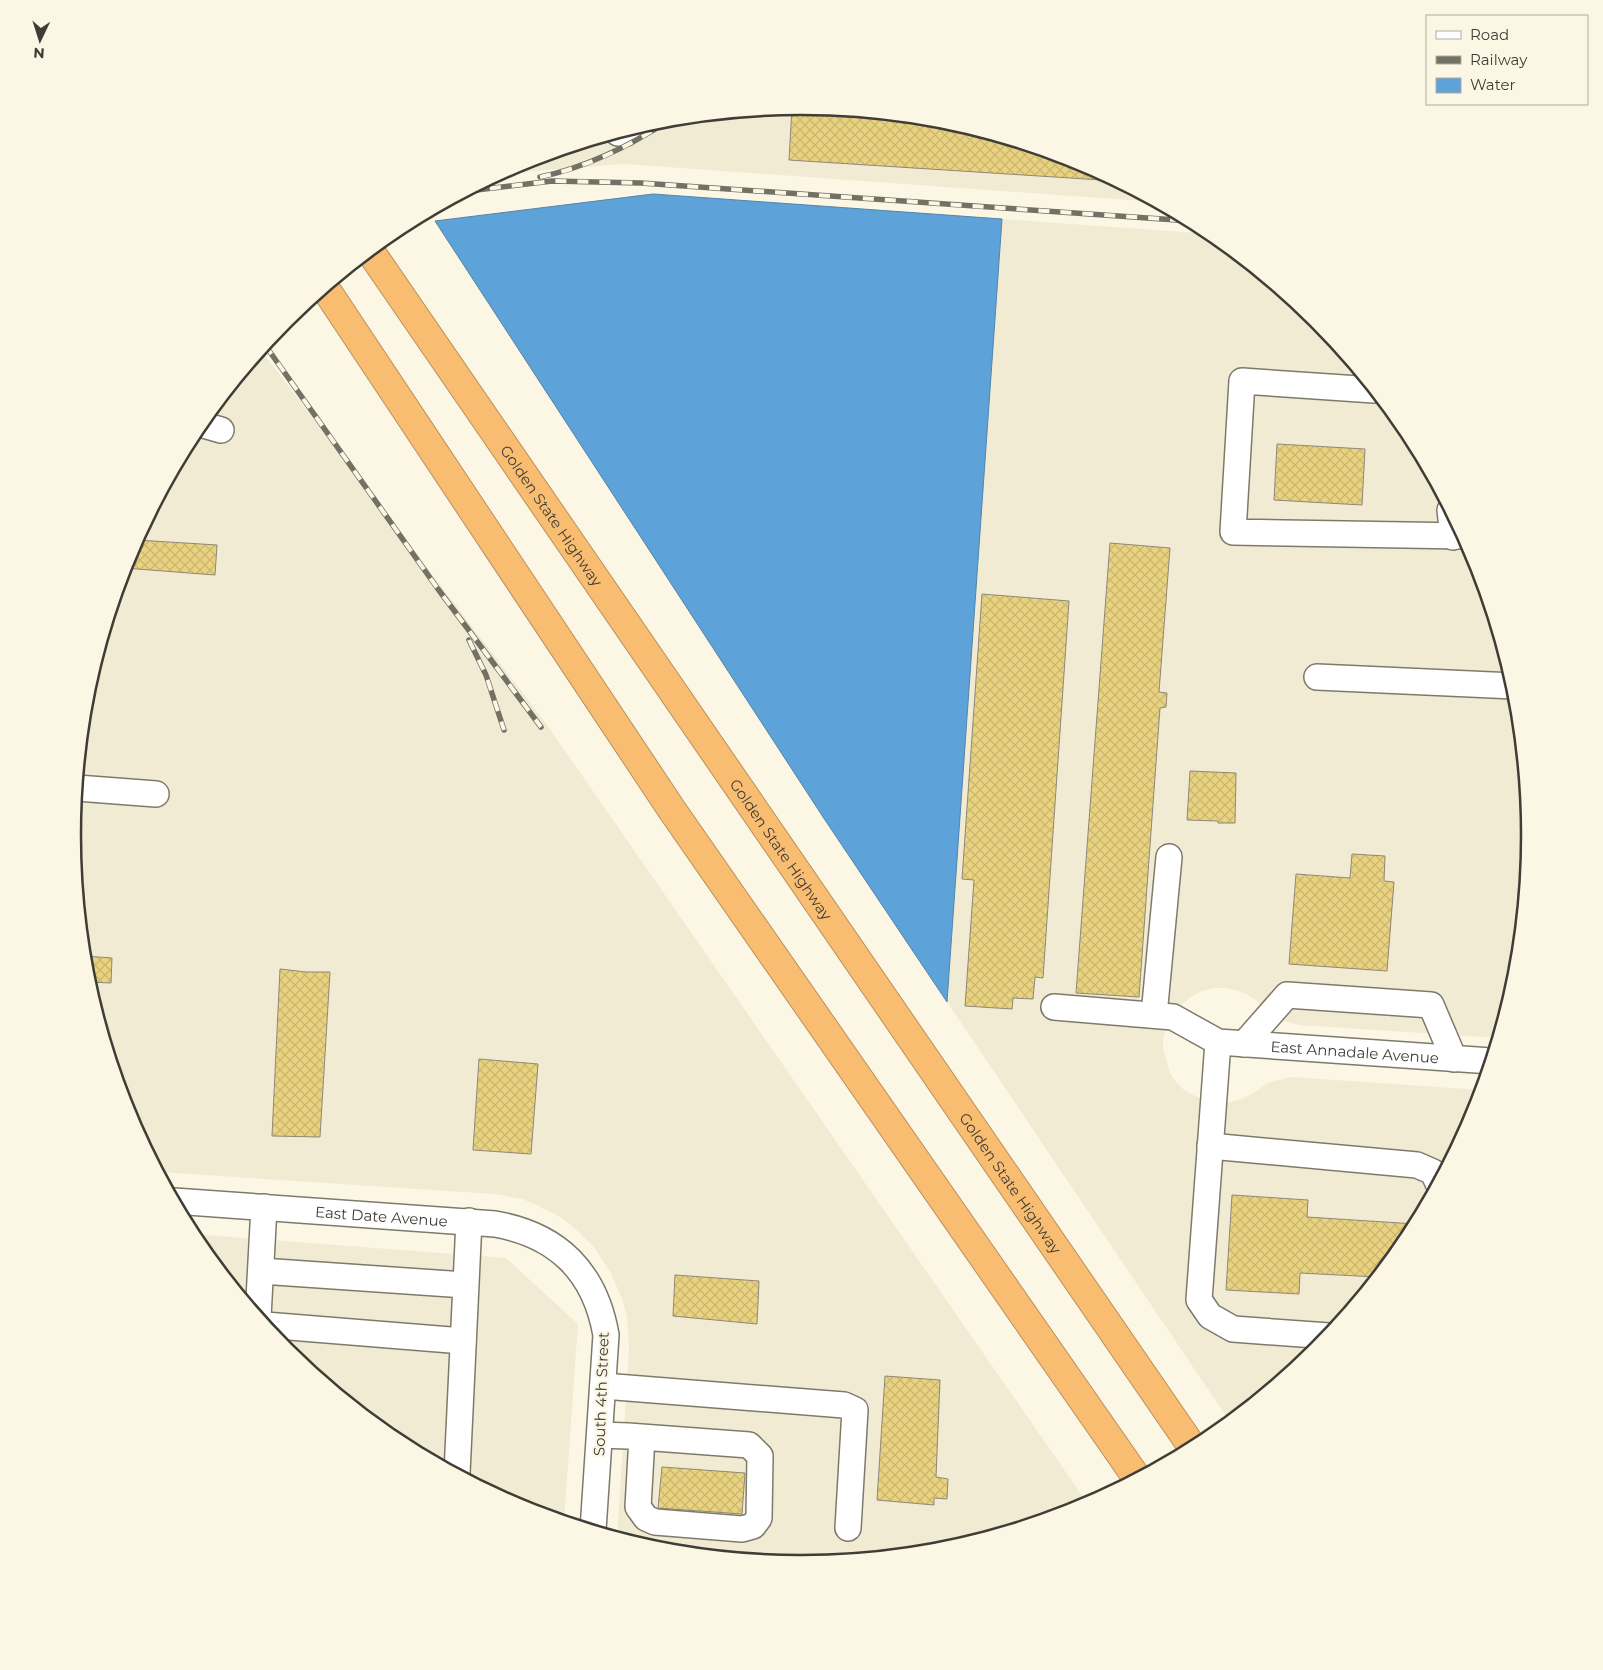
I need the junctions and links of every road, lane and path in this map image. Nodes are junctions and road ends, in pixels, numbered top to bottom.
1 (374, 256) edge
2 (328, 292) edge
3 (1367, 390) edge
4 (1456, 536) edge
5 (1317, 676) dead end
6 (1506, 686) edge
7 (83, 788) edge
8 (156, 794) dead end
9 (1169, 857) dead end
10 (1054, 1007) dead end
11 (1154, 1015) junction
12 (1218, 1042) junction
13 (1244, 1044) junction
14 (1454, 1059) junction
15 (1486, 1062) edge
16 (1210, 1146) junction
17 (1435, 1176) edge
18 (182, 1202) edge
19 (264, 1207) junction
20 (469, 1221) junction
21 (576, 1265) joint
22 (261, 1271) junction
23 (465, 1285) junction
24 (259, 1308) edge
25 (275, 1326) edge
26 (1319, 1335) edge
27 (463, 1341) junction
28 (603, 1386) junction
29 (600, 1435) junction
30 (642, 1437) junction
31 (1189, 1442) edge
32 (456, 1467) edge
33 (1134, 1474) edge
34 (593, 1524) edge
35 (848, 1528) dead end

1 - 31 highway, Golden State Highway
2 - 33 highway
3 - 4 street
5 - 6 street
7 - 8 street
9 - 11 street
10 - 11 street
11 - 12 street
12 - 13 street, East Annadale Avenue
12 - 16 street
13 - 14 street, East Annadale Avenue
13 - 14 street
14 - 15 street, East Annadale Avenue
16 - 17 street
16 - 26 street
18 - 19 street, East Date Avenue
19 - 20 street, East Date Avenue
19 - 22 street
20 - 21 street, East Date Avenue
20 - 23 street
21 - 28 street, South 4th Street
22 - 23 street
22 - 24 street
23 - 27 street
25 - 27 street
27 - 32 street
28 - 29 street, South 4th Street
28 - 35 street
29 - 30 street
29 - 34 street, South 4th Street
30 - 30 street

